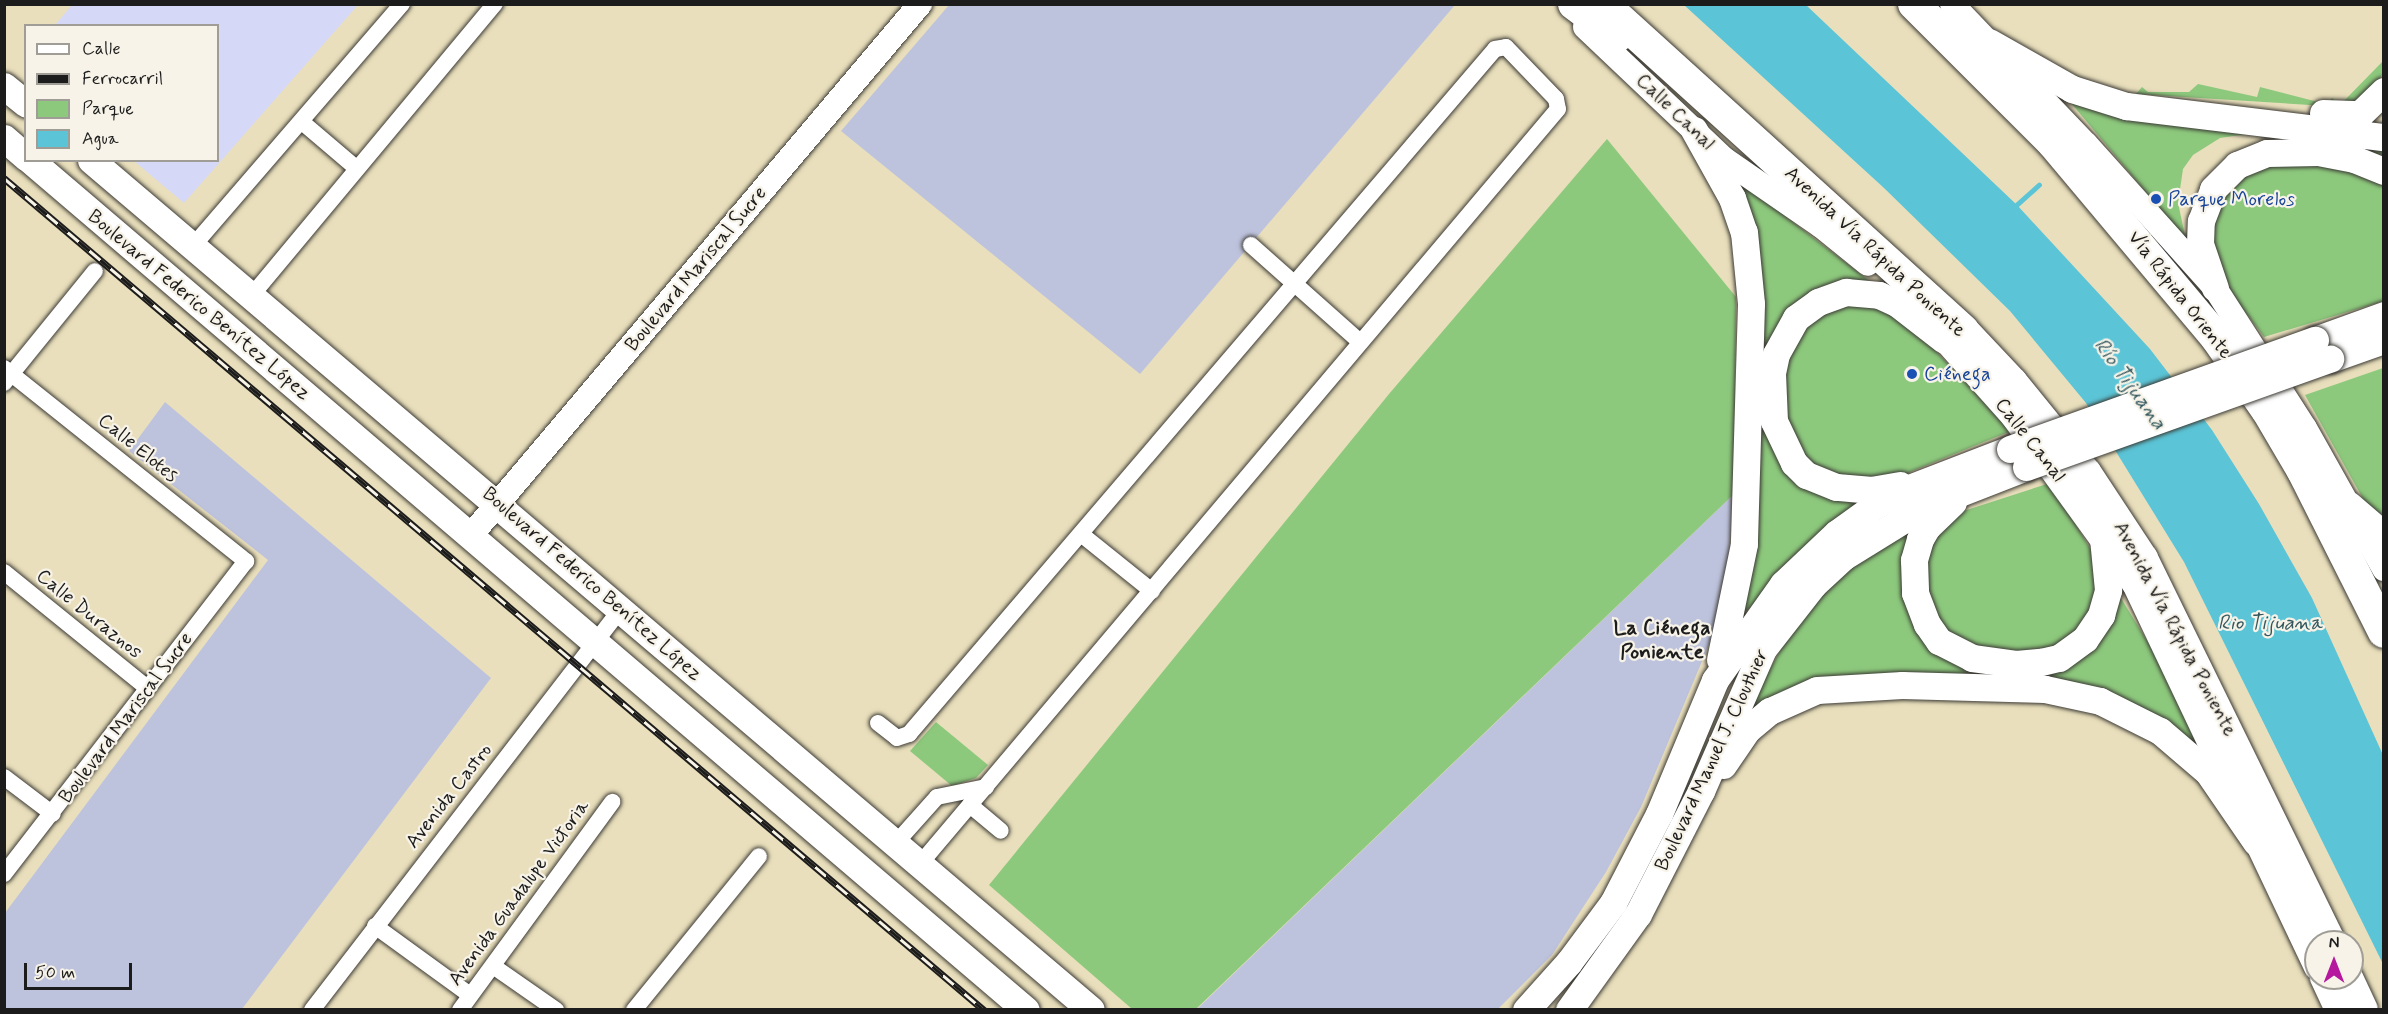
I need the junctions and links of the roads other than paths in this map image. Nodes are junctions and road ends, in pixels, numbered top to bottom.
1 (402, 4) edge
2 (495, 4) edge
3 (920, 4) edge
4 (1561, 4) edge
5 (1575, 4) edge
6 (1603, 4) edge
7 (1914, 4) edge
8 (1952, 4) edge
9 (1989, 42) junction
10 (4, 86) edge
11 (2384, 91) edge
12 (24, 102) edge
13 (2150, 110) junction
14 (1722, 112) junction
15 (303, 122) junction
16 (1694, 130) junction
17 (2384, 137) edge
18 (4, 138) edge
19 (24, 154) edge
20 (32, 162) edge
21 (93, 162) edge
22 (356, 168) junction
23 (2384, 171) edge
24 (1251, 245) dead end
25 (193, 246) junction
26 (95, 271) dead end
27 (1295, 282) junction
28 (2215, 288) junction
29 (253, 294) junction
30 (2384, 309) edge
31 (2384, 315) edge
32 (2355, 325) junction
33 (1944, 340) junction
34 (1359, 341) junction
35 (2381, 342) edge
36 (2322, 350) junction
37 (7, 374) edge
38 (2018, 458) junction
39 (1936, 478) junction
40 (1971, 489) junction
41 (498, 503) junction
42 (2349, 505) junction
43 (472, 534) junction
44 (1081, 534) junction
45 (2384, 535) edge
46 (2103, 538) junction
47 (246, 561) joint
48 (2384, 569) edge
49 (4, 572) edge
50 (1152, 591) junction
51 (620, 610) junction
52 (2384, 632) edge
53 (596, 641) junction
54 (1715, 680) junction
55 (147, 688) junction
56 (878, 723) dead end
57 (4, 777) edge
58 (986, 787) junction
59 (1701, 791) junction
60 (612, 802) dead end
61 (970, 805) junction
62 (53, 814) junction
63 (1001, 831) dead end
64 (2256, 842) junction
65 (895, 844) junction
66 (759, 856) dead end
67 (920, 864) junction
68 (4, 874) edge
69 (375, 926) junction
70 (2324, 930) edge
71 (2304, 942) edge
72 (493, 966) junction
73 (2338, 990) edge
74 (470, 995) junction
75 (2353, 1002) edge
76 (312, 1010) edge
77 (460, 1010) edge
78 (556, 1010) edge
79 (634, 1010) edge
80 (1026, 1010) edge
81 (1091, 1010) edge
82 (1526, 1010) edge
83 (1569, 1010) edge

1 - 15 street
2 - 22 street
3 - 41 main road, Boulevard Mariscal Sucre
4 - 16 main road, Calle Canal
5 - 14 highway
6 - 14 highway, Avenida Vía Rápida Poniente
7 - 52 highway, Vía Rápida Oriente
8 - 9 main road
9 - 13 main road
9 - 28 main road
10 - 12 main road
11 - 13 main road
13 - 17 main road
14 - 70 highway, Avenida Vía Rápida Poniente
15 - 22 street
15 - 25 street
16 - 33 main road, Calle Canal
16 - 54 main road
18 - 19 main road
20 - 43 main road, Boulevard Federico Benítez López
21 - 25 main road, Boulevard Federico Benítez López
22 - 29 street
23 - 28 main road
24 - 27 street
25 - 29 main road, Boulevard Federico Benítez López
26 - 37 street
27 - 34 street
27 - 34 street
27 - 44 street
28 - 42 main road
29 - 41 main road, Boulevard Federico Benítez López
30 - 32 main road
31 - 32 main road, Boulevard Manuel J. Clouthier
32 - 36 main road, Boulevard Manuel J. Clouthier
33 - 39 main road
33 - 46 main road, Calle Canal
34 - 50 street
35 - 36 main road, Boulevard Manuel J. Clouthier
36 - 38 main road, Boulevard Manuel J. Clouthier, bridge
37 - 47 street, Calle Elotes
38 - 39 main road, Boulevard Manuel J. Clouthier
38 - 40 main road, Boulevard Manuel J. Clouthier
39 - 54 main road, Boulevard Manuel J. Clouthier
40 - 46 main road
40 - 59 main road, Boulevard Manuel J. Clouthier
41 - 43 main road, Boulevard Mariscal Sucre
41 - 51 main road, Boulevard Federico Benítez López
42 - 45 main road
42 - 48 main road
43 - 53 main road, Boulevard Federico Benítez López
44 - 50 street
44 - 56 street
46 - 64 main road, Calle Canal
47 - 55 street, Boulevard Mariscal Sucre
49 - 55 street, Calle Duraznos
50 - 58 street
51 - 53 street, Avenida Castro
51 - 65 main road, Boulevard Federico Benítez López
53 - 69 street, Avenida Castro
53 - 80 main road, Boulevard Federico Benítez López
54 - 82 main road, Boulevard Manuel J. Clouthier
55 - 62 street, Boulevard Mariscal Sucre
57 - 62 street
58 - 61 street
58 - 65 street
59 - 64 main road
59 - 83 main road, Boulevard Manuel J. Clouthier
60 - 72 street, Avenida Guadalupe Victoria
61 - 63 street
61 - 67 street
62 - 68 street, Boulevard Mariscal Sucre
64 - 71 main road, Calle Canal
65 - 67 main road, Boulevard Federico Benítez López
66 - 79 street
67 - 81 main road, Boulevard Federico Benítez López
69 - 74 street
69 - 76 street, Avenida Castro
72 - 74 street, Avenida Guadalupe Victoria
72 - 78 street
73 - 75 main road
74 - 77 street, Avenida Guadalupe Victoria

